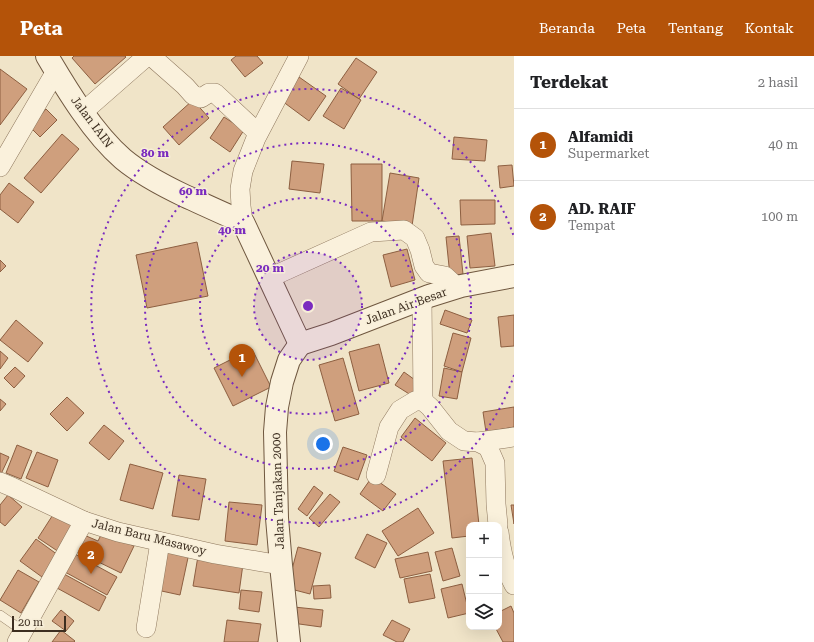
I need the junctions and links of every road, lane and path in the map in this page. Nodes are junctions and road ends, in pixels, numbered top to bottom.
1 (147, 56) edge
2 (151, 56) edge
3 (299, 56) edge
4 (51, 60) edge
5 (82, 112) junction
6 (258, 133) junction
7 (0, 167) edge
8 (243, 222) junction
9 (514, 276) edge
10 (269, 278) junction
11 (457, 287) junction
12 (422, 298) junction
13 (300, 344) junction
14 (423, 401) junction
15 (514, 437) edge
16 (478, 442) junction
17 (376, 475) dead end
18 (0, 482) edge
19 (84, 521) junction
20 (498, 522) edge
21 (160, 542) junction
22 (502, 552) edge
23 (281, 565) junction
24 (514, 585) edge
25 (0, 614) edge
26 (146, 628) dead end
27 (20, 636) edge
28 (289, 642) edge

1 - 5 street
2 - 6 street
3 - 6 street
4 - 5 street, Jalan IAIN
4 - 7 street
5 - 8 street, Jalan IAIN
6 - 8 street
8 - 10 street
9 - 11 street, Jalan Air Besar
10 - 11 street
10 - 13 street
11 - 12 street, Jalan Air Besar
12 - 13 street, Jalan Air Besar
12 - 14 street
13 - 23 street, Jalan Tanjakan 2000
14 - 16 street
14 - 17 street
15 - 16 street
16 - 20 street
18 - 19 street, Jalan Baru Masawoy
19 - 21 street, Jalan Baru Masawoy
19 - 27 street
21 - 23 street, Jalan Baru Masawoy
21 - 26 street
22 - 24 street
23 - 28 street, Jalan Tanjakan 2000
25 - 27 lane

